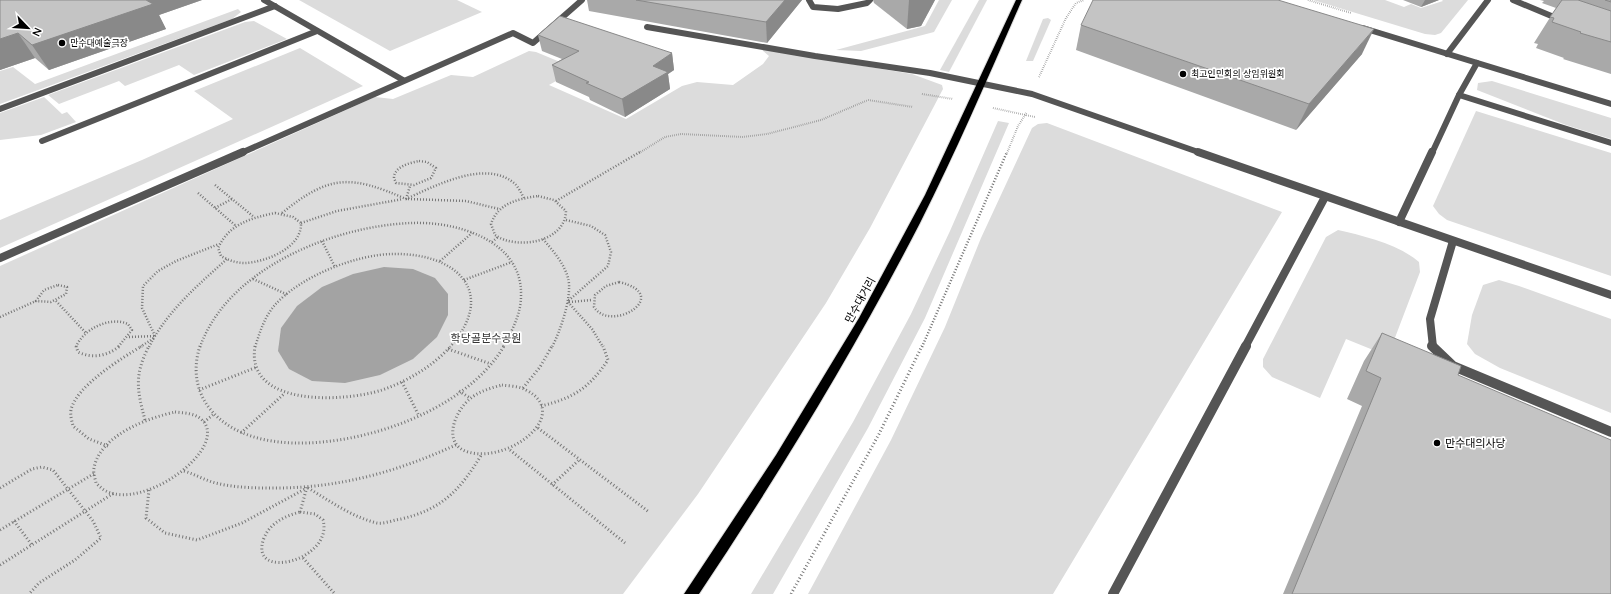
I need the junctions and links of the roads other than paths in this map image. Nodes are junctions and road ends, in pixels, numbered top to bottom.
1 (264, 0) edge
2 (582, 0) edge
3 (809, 0) edge
4 (870, 0) edge
5 (1019, 0) edge
6 (1488, 0) edge
7 (1513, 0) edge
8 (275, 6) junction
9 (1566, 22) edge
10 (647, 27) dead end
11 (1358, 27) edge
12 (318, 31) junction
13 (1447, 54) junction
14 (1477, 63) junction
15 (404, 80) junction
16 (981, 83) junction
17 (1459, 95) junction
18 (1611, 104) edge
19 (0, 109) edge
20 (42, 141) dead end
21 (1611, 143) edge
22 (1325, 197) junction
23 (1399, 222) junction
24 (1453, 241) junction
25 (0, 258) edge
26 (1611, 295) edge
27 (1611, 432) edge
28 (691, 594) edge
29 (1113, 594) edge

1 - 8 street
2 - 15 street
3 - 4 street
5 - 16 main road, 만수대거리
6 - 13 street
7 - 9 street
8 - 12 street
8 - 19 street
10 - 16 street
11 - 13 street
12 - 15 street
12 - 20 street
13 - 14 street
14 - 17 street
14 - 18 street
15 - 25 street
16 - 22 street
16 - 28 main road, 만수대거리
17 - 21 street
17 - 23 street
22 - 23 street
22 - 29 street
23 - 24 street
24 - 26 street
24 - 27 street

